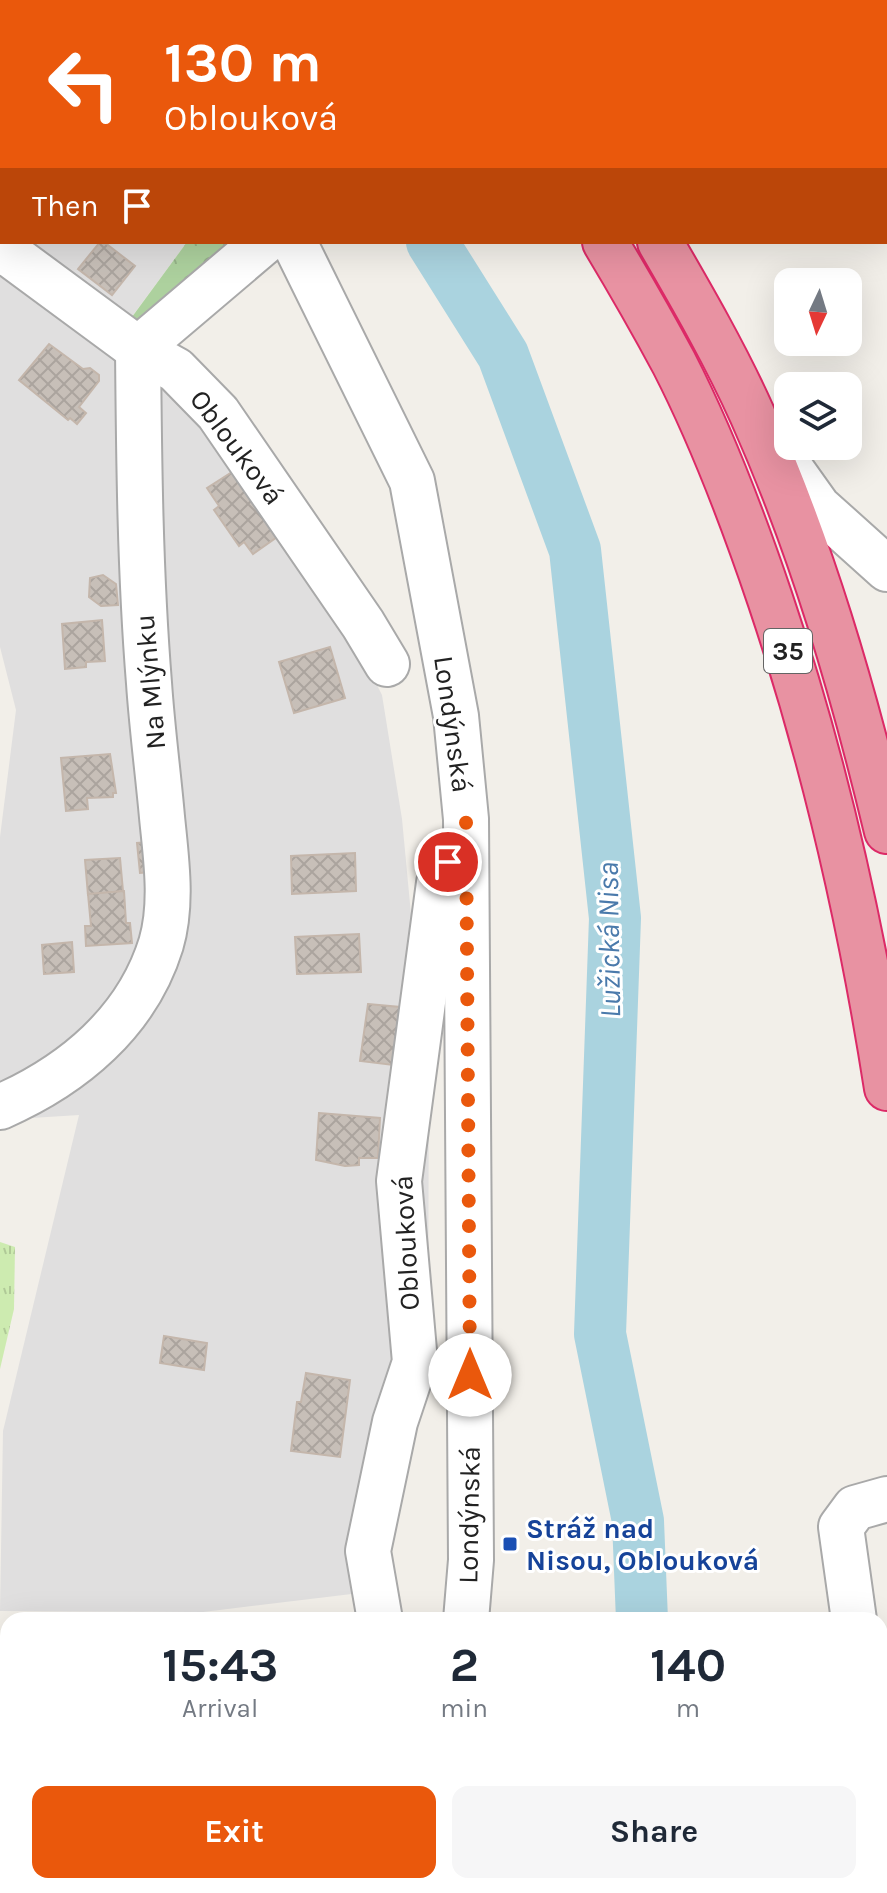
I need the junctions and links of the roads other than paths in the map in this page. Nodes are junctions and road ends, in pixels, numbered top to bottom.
1 (262, 244) edge
2 (295, 244) edge
3 (606, 244) edge
4 (661, 244) edge
5 (0, 251) edge
6 (138, 349) junction
7 (751, 412) junction
8 (887, 569) edge
9 (387, 664) dead end
10 (466, 819) junction
11 (887, 831) edge
12 (887, 1088) edge
13 (0, 1107) edge
14 (887, 1499) edge
15 (379, 1612) edge
16 (467, 1612) edge
17 (853, 1612) edge

1 - 6 street
2 - 10 street, Londýnská
3 - 12 highway, 35
4 - 7 highway, 35
5 - 6 street, Oblouková
6 - 9 street, Oblouková
6 - 13 street, Na Mlýnku
7 - 8 street
7 - 11 highway, 35
10 - 15 street, Oblouková
10 - 16 street, Londýnská
14 - 17 street

